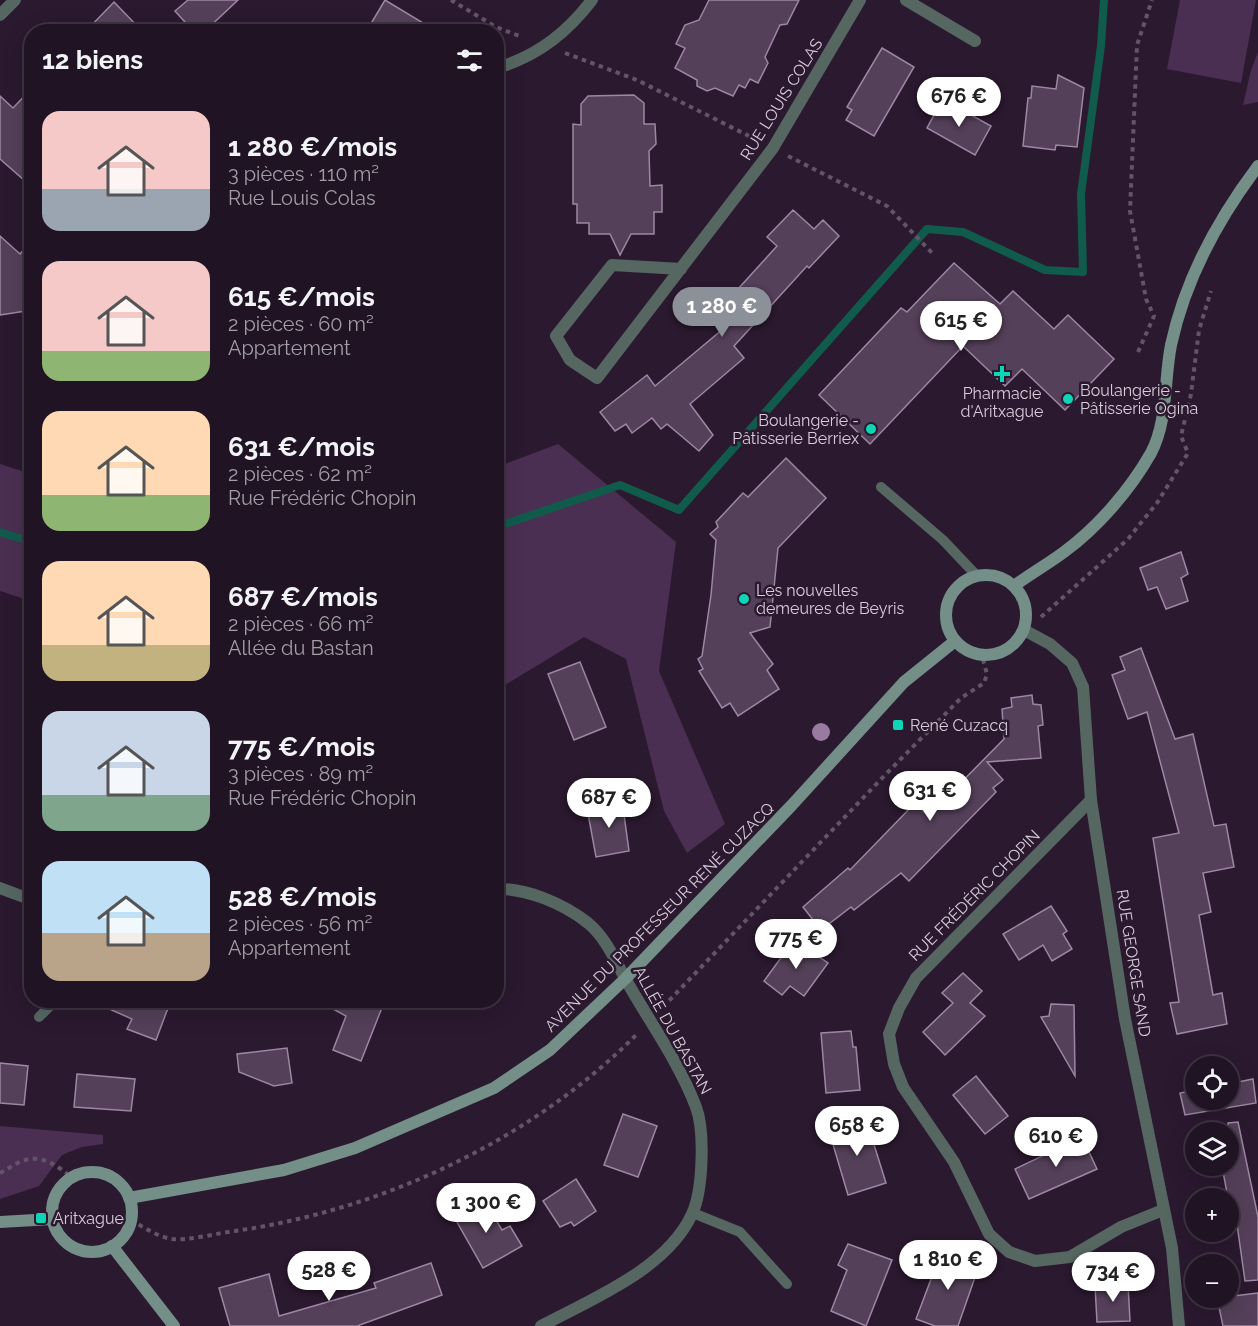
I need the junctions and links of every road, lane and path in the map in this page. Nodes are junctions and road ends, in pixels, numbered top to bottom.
1 (15, 0) edge
2 (451, 0) edge
3 (592, 0) edge
4 (860, 0) edge
5 (906, 0) edge
6 (1152, 0) edge
7 (0, 15) edge
8 (491, 24) edge
9 (504, 30) edge
10 (975, 41) dead end
11 (548, 46) junction
12 (573, 56) dead end
13 (504, 66) edge
14 (773, 148) junction
15 (1258, 166) edge
16 (934, 255) dead end
17 (681, 269) junction
18 (1138, 352) dead end
19 (881, 488) dead end
20 (977, 576) junction
21 (1014, 586) junction
22 (1024, 630) junction
23 (955, 641) junction
24 (1091, 800) junction
25 (0, 888) edge
26 (504, 889) edge
27 (24, 897) edge
28 (626, 979) junction
29 (49, 1008) edge
30 (39, 1017) dead end
31 (0, 1173) edge
32 (70, 1177) junction
33 (129, 1198) junction
34 (1163, 1210) junction
35 (693, 1213) junction
36 (52, 1219) junction
37 (0, 1222) edge
38 (112, 1246) junction
39 (787, 1284) dead end
40 (174, 1326) edge
41 (541, 1326) edge
42 (1179, 1326) edge

1 - 7 street
2 - 8 path
3 - 11 street
4 - 14 street, RUE LOUIS COLAS
5 - 10 street
6 - 18 path
9 - 11 path
11 - 13 street
12 - 14 path
14 - 16 path
14 - 17 street, RUE LOUIS COLAS
15 - 21 street
17 - 17 street, RUE LOUIS COLAS
19 - 20 lane
20 - 21 street
20 - 23 street
21 - 22 street
22 - 23 street
22 - 24 street, RUE GEORGE SAND
23 - 28 street, AVENUE DU PROFESSEUR RENÉ CUZACQ
24 - 34 street, RUE GEORGE SAND
24 - 34 street, RUE FRÉDÉRIC CHOPIN
25 - 27 street
26 - 28 street, ALLÉE DU BASTAN
28 - 33 street, AVENUE DU PROFESSEUR RENÉ CUZACQ
28 - 35 street, ALLÉE DU BASTAN
29 - 30 lane
31 - 32 path
32 - 33 street
32 - 36 street
33 - 38 street
34 - 42 street, RUE GEORGE SAND
35 - 39 lane
35 - 41 street, ALLÉE DU BASTAN
36 - 37 street
36 - 38 street
38 - 40 street

